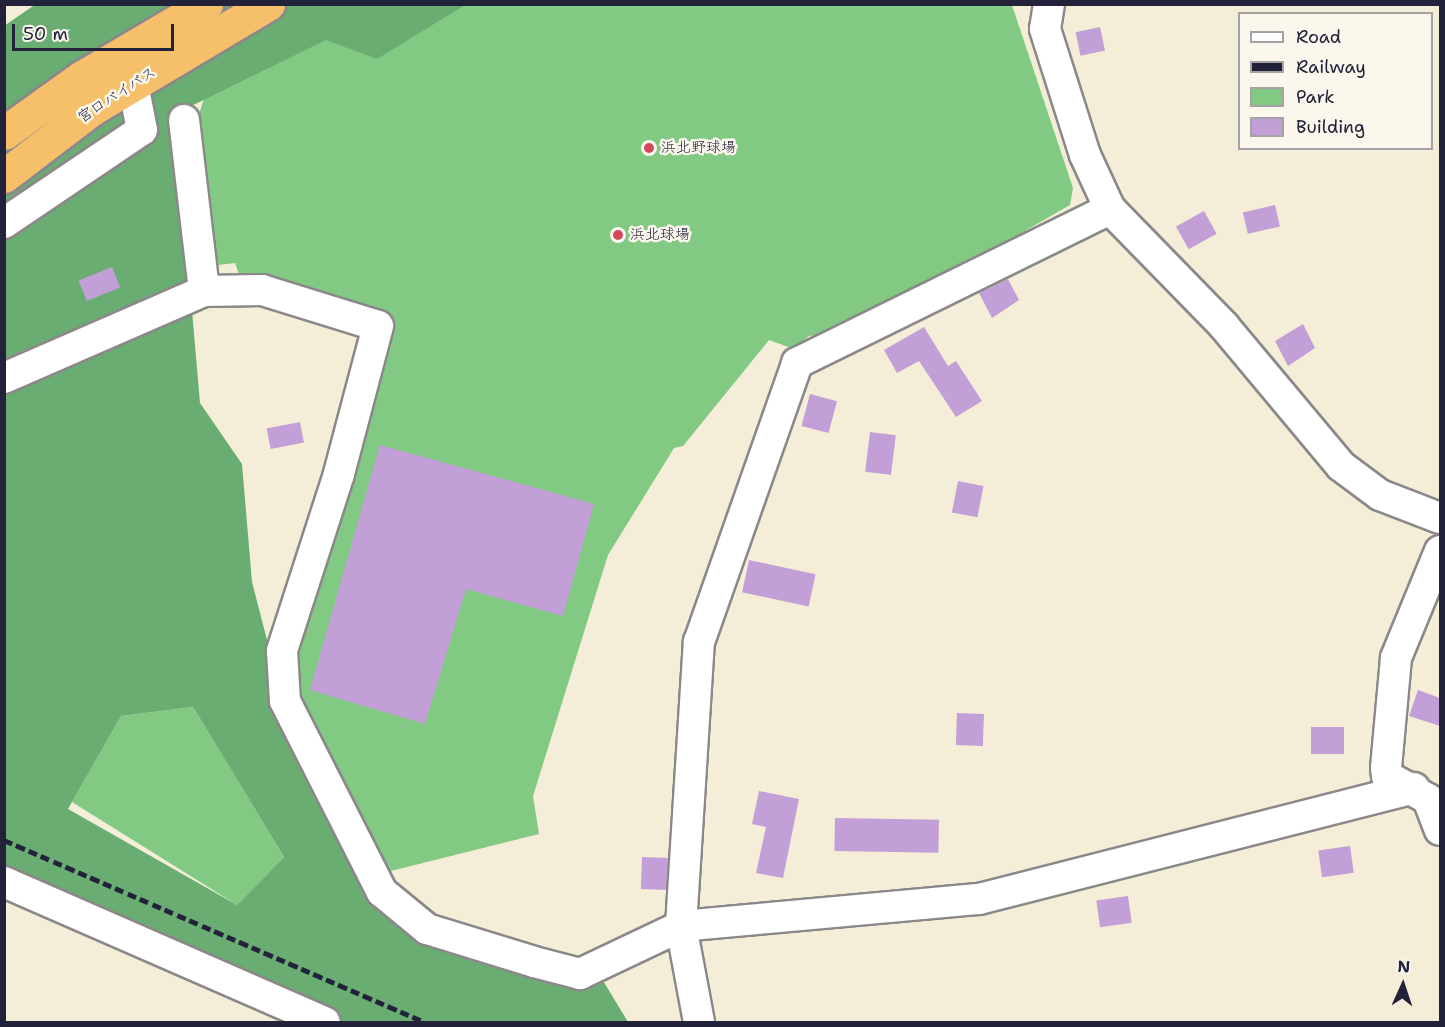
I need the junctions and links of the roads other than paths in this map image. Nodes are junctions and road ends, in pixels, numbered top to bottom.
1 (206, 4) edge
2 (268, 4) edge
3 (1049, 4) edge
4 (133, 84) junction
5 (184, 120) dead end
6 (4, 133) edge
7 (4, 176) edge
8 (1110, 208) junction
9 (4, 223) edge
10 (204, 291) junction
11 (4, 378) edge
12 (1440, 518) edge
13 (1440, 551) edge
14 (1414, 788) junction
15 (1440, 830) edge
16 (4, 882) edge
17 (681, 926) junction
18 (325, 1023) edge
19 (699, 1023) edge

1 - 6 highway, 宮口バイパス
2 - 4 highway, 宮口バイパス
3 - 8 street
4 - 7 highway, 宮口バイパス
4 - 9 street
5 - 10 street
8 - 12 street
8 - 17 street
10 - 11 street
10 - 17 street
13 - 14 street
14 - 15 street
14 - 17 street
16 - 18 street
17 - 19 street

